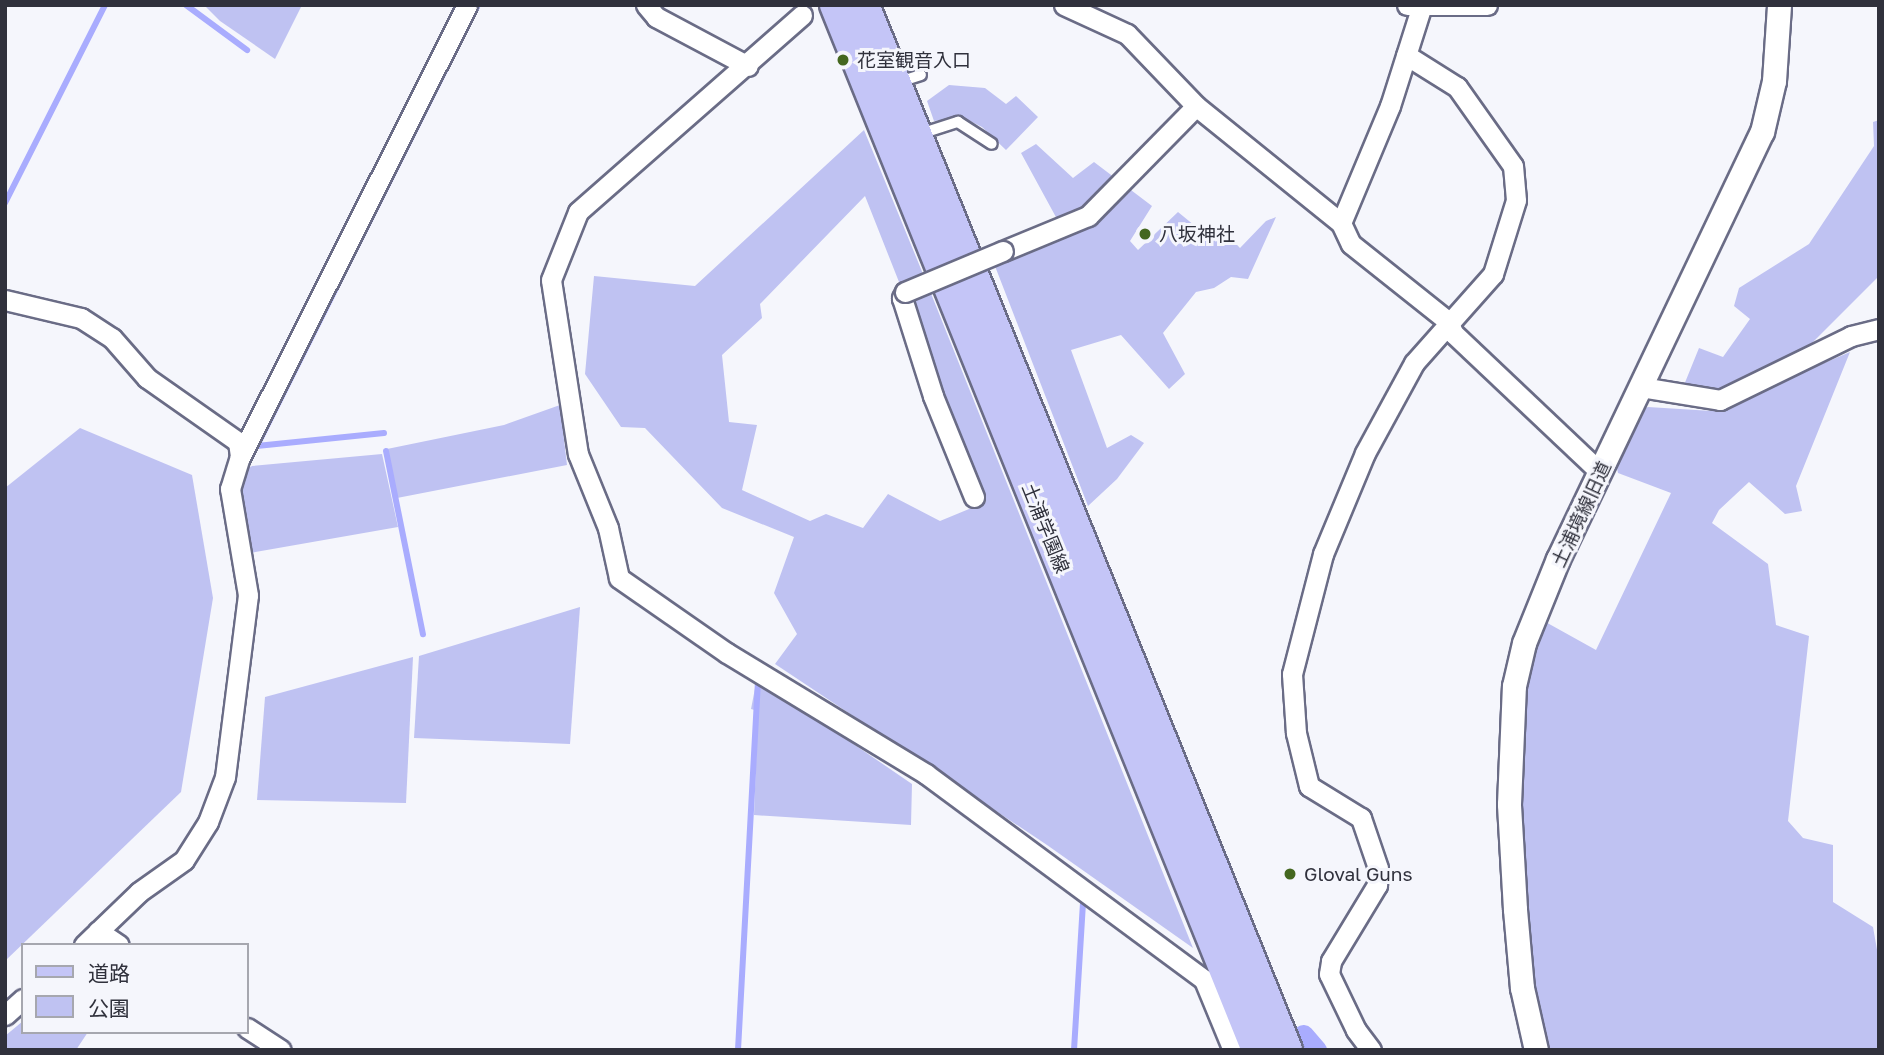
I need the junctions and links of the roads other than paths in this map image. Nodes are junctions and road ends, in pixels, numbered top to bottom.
1 (467, 5) edge
2 (646, 5) edge
3 (835, 5) edge
4 (864, 5) edge
5 (1064, 5) edge
6 (1487, 5) edge
7 (1779, 5) edge
8 (1414, 7) edge
9 (802, 15) dead end
10 (1406, 55) junction
11 (748, 66) junction
12 (896, 84) junction
13 (1196, 106) junction
14 (916, 135) junction
15 (992, 144) dead end
16 (1341, 223) junction
17 (5, 300) edge
18 (1449, 322) junction
19 (1879, 329) edge
20 (1641, 387) junction
21 (240, 457) junction
22 (1600, 472) junction
23 (974, 497) dead end
24 (98, 931) junction
25 (85, 943) edge
26 (116, 943) edge
27 (1229, 975) junction
28 (21, 1001) edge
29 (5, 1015) edge
30 (248, 1029) edge
31 (281, 1050) edge
32 (1233, 1050) edge
33 (1257, 1050) edge
34 (1287, 1050) edge
35 (1371, 1050) edge
36 (1536, 1050) edge

1 - 21 street
2 - 11 street
3 - 12 main road, 土浦学園線
4 - 12 main road, 土浦学園線
5 - 13 street
6 - 8 street
7 - 20 street, 土浦境線旧道
8 - 10 street
9 - 11 street
10 - 16 street
10 - 18 street
11 - 27 street
12 - 14 main road, 土浦学園線
12 - 27 main road, 土浦学園線
13 - 16 street
13 - 23 street, bridge
14 - 15 lane
14 - 27 main road, 土浦学園線
16 - 18 street
17 - 21 street
18 - 22 street
18 - 35 street
19 - 20 street
20 - 22 street, 土浦境線旧道
21 - 24 street
22 - 36 street, 土浦境線旧道
24 - 25 street
24 - 26 street
27 - 32 street
27 - 33 main road, 土浦学園線
27 - 34 main road, 土浦学園線
28 - 29 street
30 - 31 street

